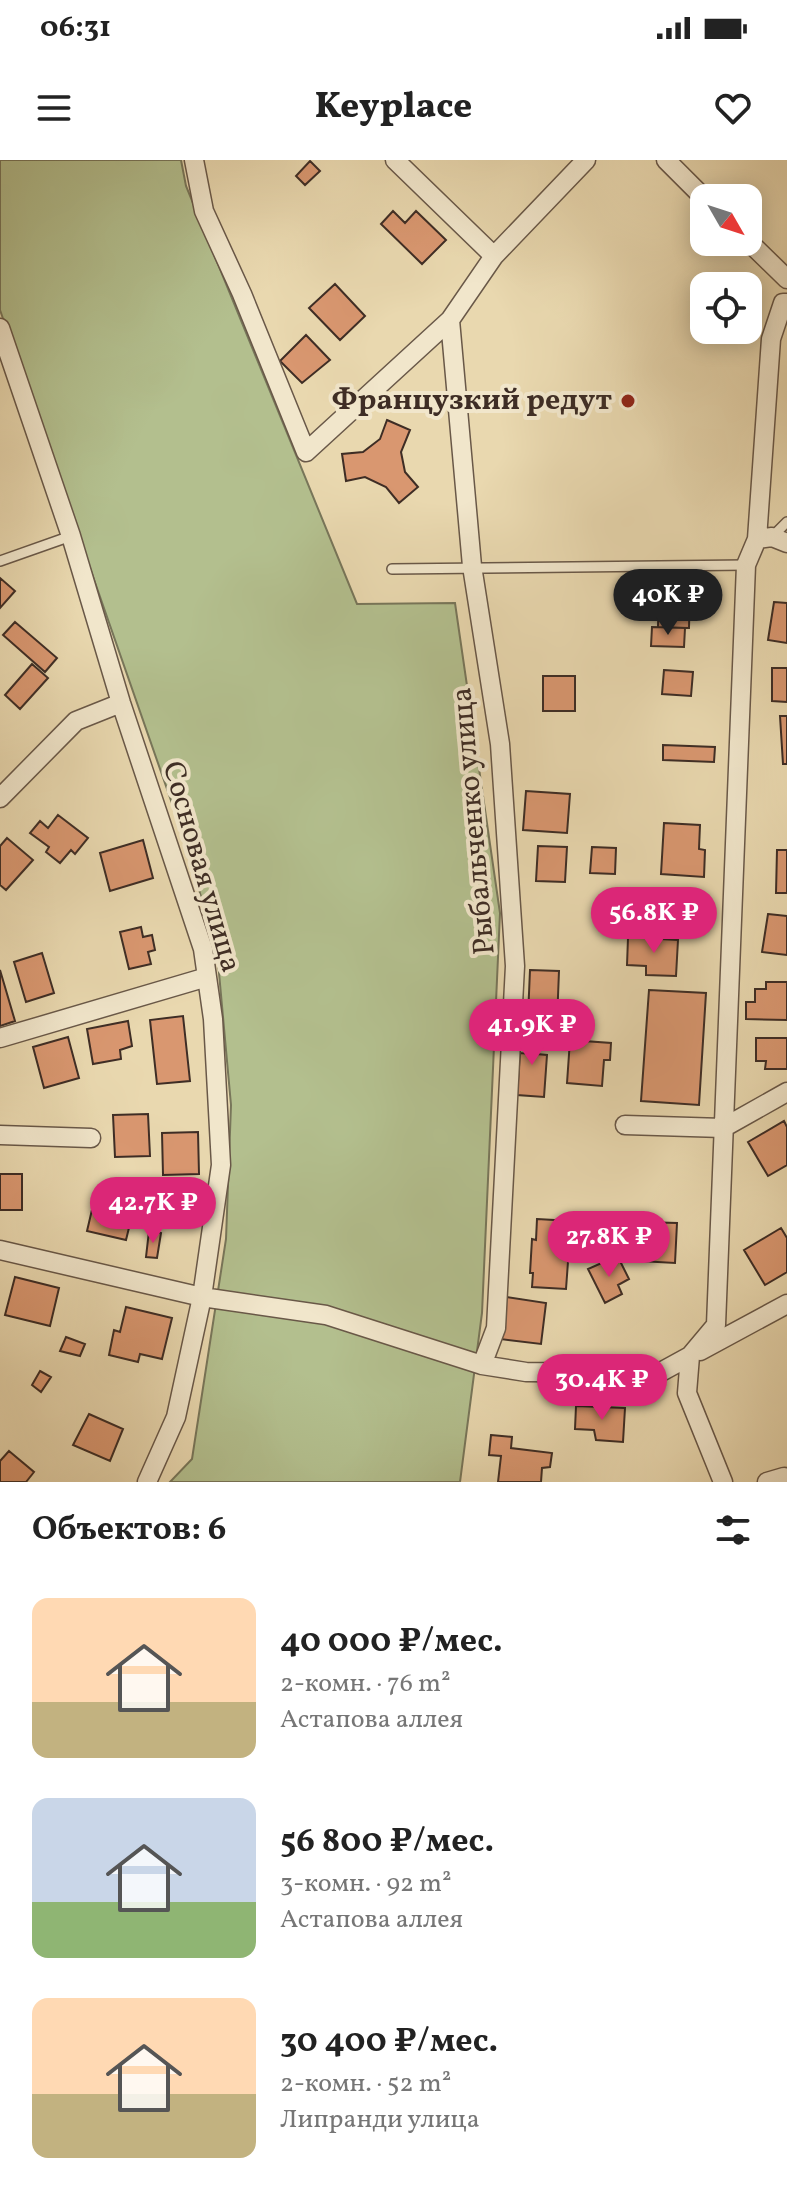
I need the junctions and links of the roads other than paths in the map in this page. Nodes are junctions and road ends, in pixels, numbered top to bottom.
1 (194, 160) edge
2 (395, 160) edge
3 (586, 160) edge
4 (666, 160) edge
5 (690, 184) edge
6 (762, 255) edge
7 (494, 256) junction
8 (787, 279) edge
9 (787, 303) edge
10 (450, 320) junction
11 (0, 328) edge
12 (787, 522) edge
13 (71, 536) junction
14 (772, 540) edge
15 (0, 561) edge
16 (746, 565) junction
17 (472, 566) junction
18 (392, 569) dead end
19 (121, 703) junction
20 (0, 798) edge
21 (207, 977) junction
22 (0, 1038) edge
23 (787, 1092) edge
24 (625, 1125) dead end
25 (723, 1128) junction
26 (0, 1135) edge
27 (91, 1138) dead end
28 (0, 1250) edge
29 (202, 1297) junction
30 (787, 1304) edge
31 (690, 1356) junction
32 (482, 1365) junction
33 (787, 1480) edge
34 (147, 1482) edge
35 (723, 1482) edge
36 (767, 1482) edge

1 - 10 street
2 - 7 street
3 - 7 street
4 - 5 street
6 - 8 street
7 - 10 street
9 - 14 street
10 - 17 street, Рыбальченко улица
11 - 13 street, Сосновая улица
12 - 14 lane
13 - 15 lane
13 - 19 street, Сосновая улица
14 - 16 street
16 - 17 lane
16 - 25 street
17 - 18 lane
17 - 32 street, Рыбальченко улица
19 - 20 street
19 - 21 street, Сосновая улица
21 - 22 street
21 - 29 street, Сосновая улица
23 - 25 street
24 - 25 street
25 - 31 street
26 - 27 street
28 - 29 street
29 - 32 street
29 - 34 street, Сосновая улица
30 - 31 street
31 - 32 street
31 - 35 street
33 - 36 street

